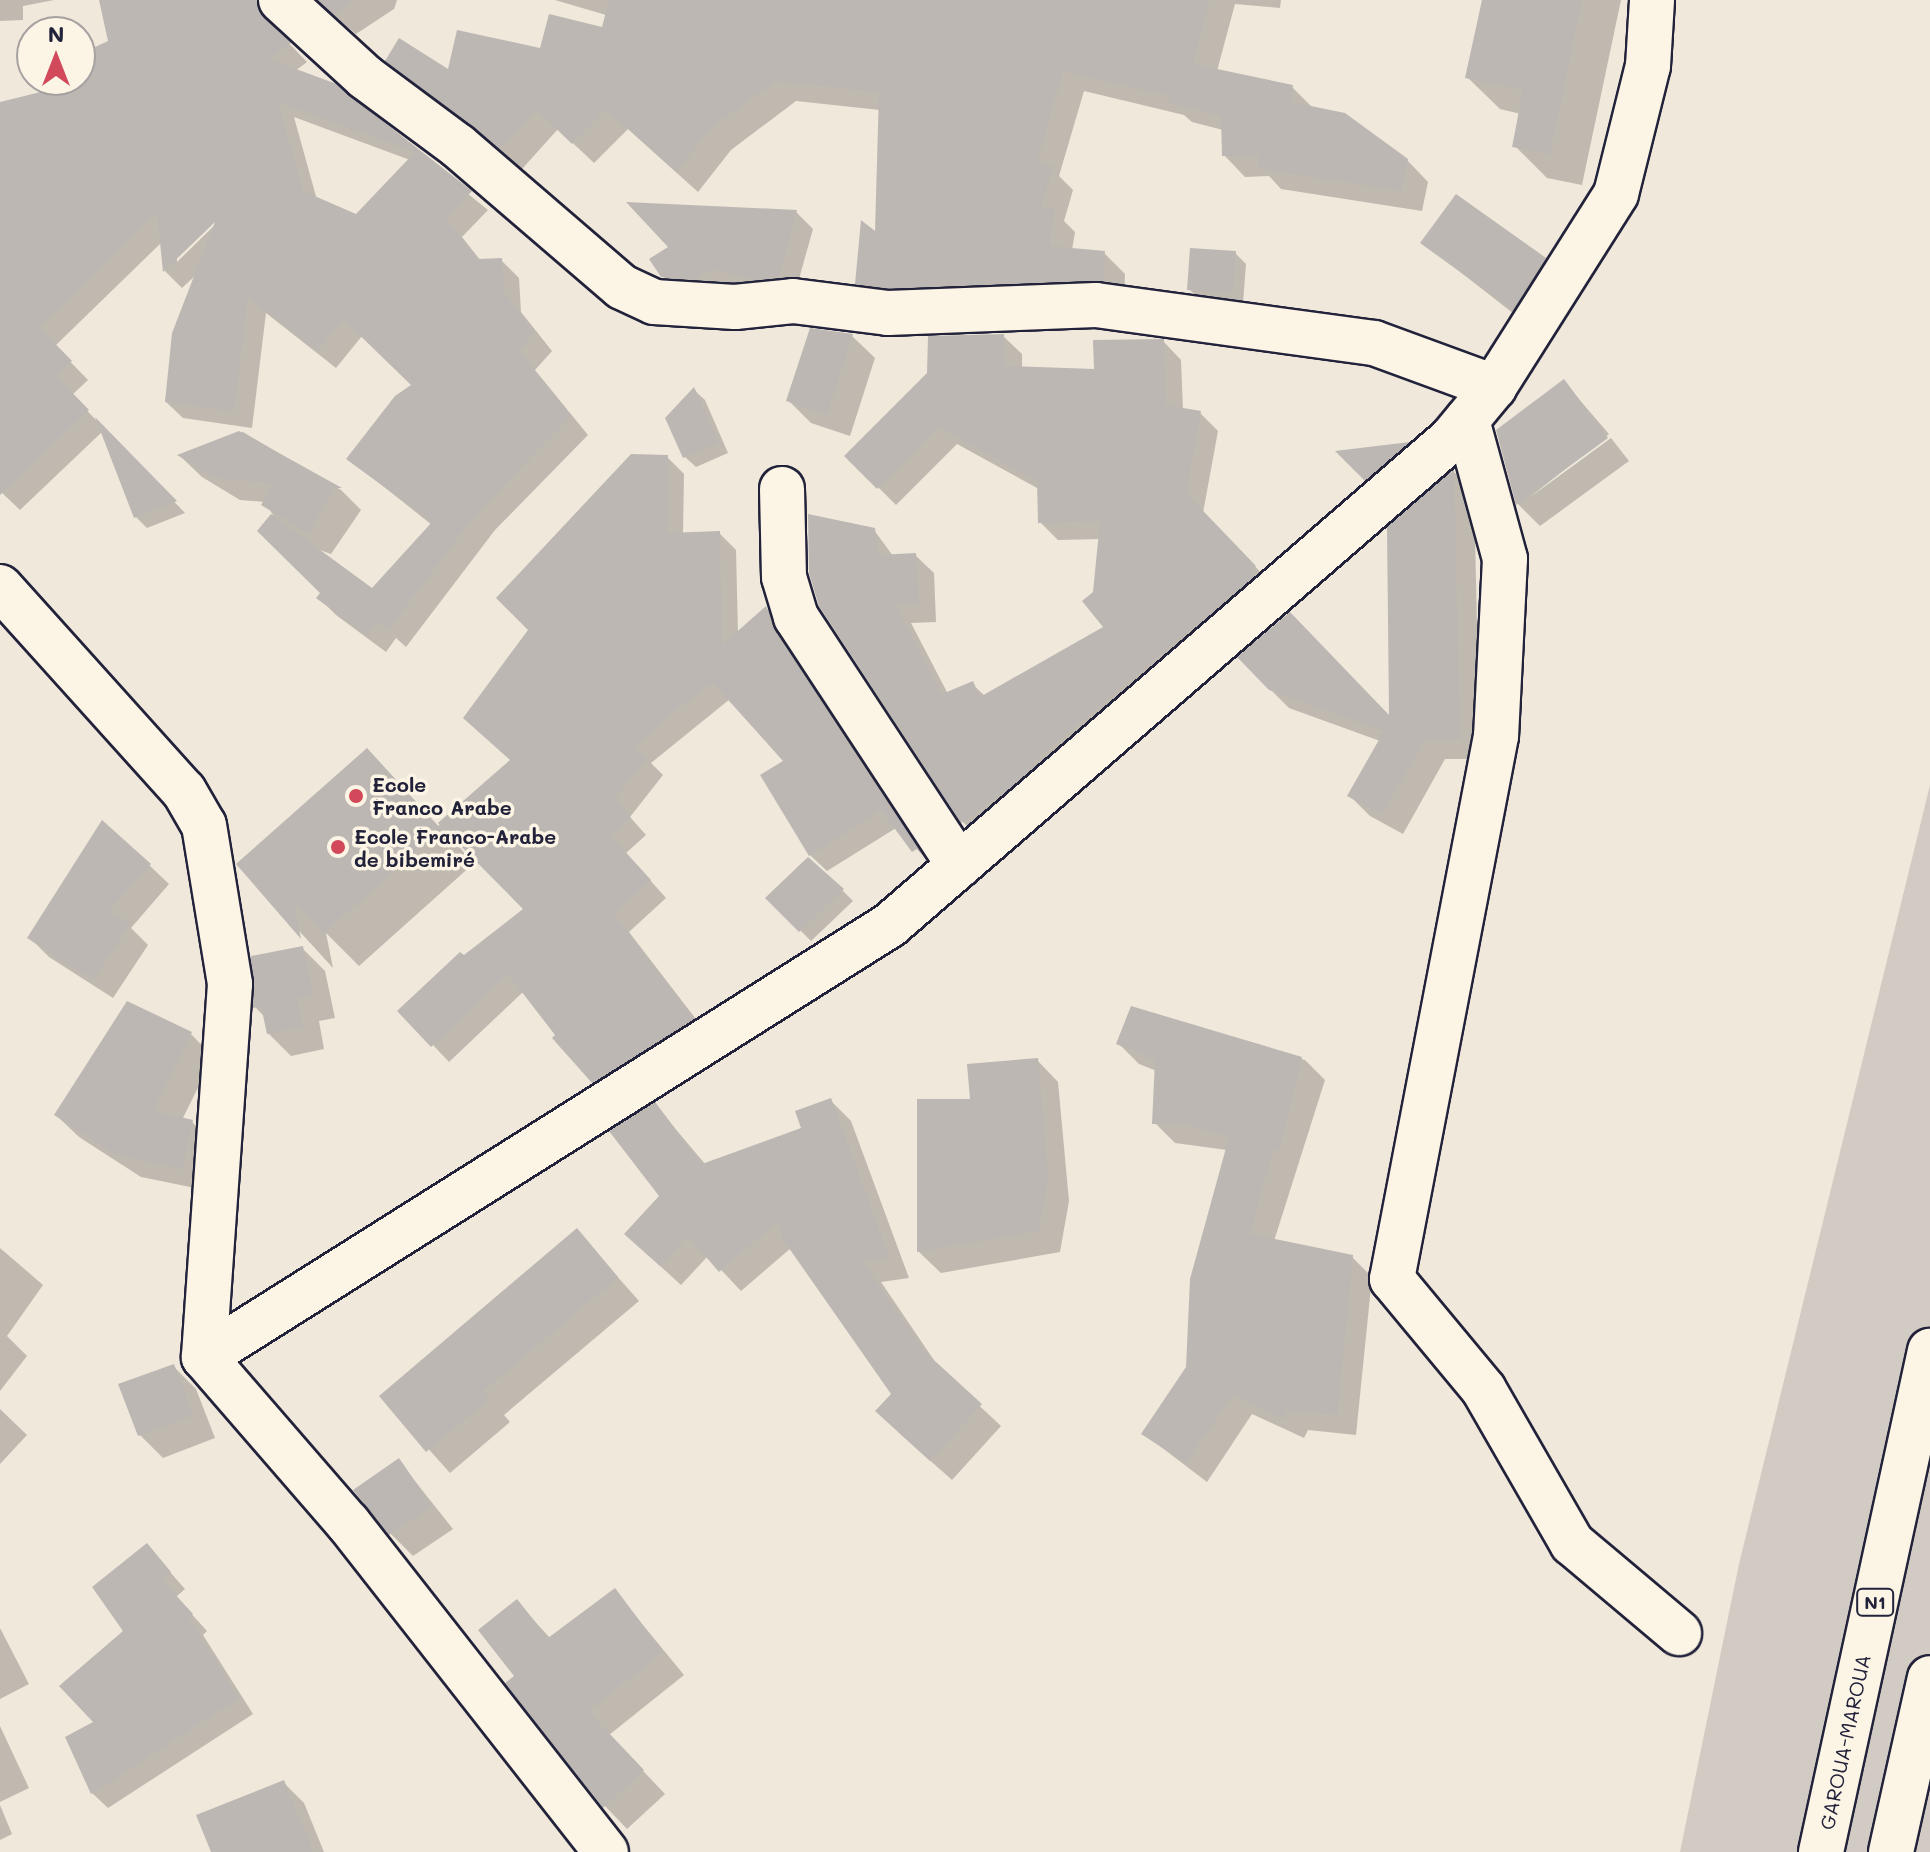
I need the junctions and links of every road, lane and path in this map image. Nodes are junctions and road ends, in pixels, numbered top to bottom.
1 (281, 0) edge
2 (1652, 0) edge
3 (1494, 387) junction
4 (1467, 420) junction
5 (782, 489) dead end
6 (0, 587) edge
7 (959, 865) junction
8 (1930, 1351) edge
9 (204, 1357) junction
10 (1679, 1633) dead end
11 (1930, 1678) edge
12 (606, 1852) edge
13 (1821, 1852) edge
14 (1891, 1852) edge

1 - 3 main road
2 - 3 main road
3 - 4 main road
4 - 7 main road
4 - 10 main road
5 - 7 main road
6 - 9 main road
7 - 9 main road
8 - 13 main road, GAROUA-MAROUA / N1
9 - 12 main road
11 - 14 main road

